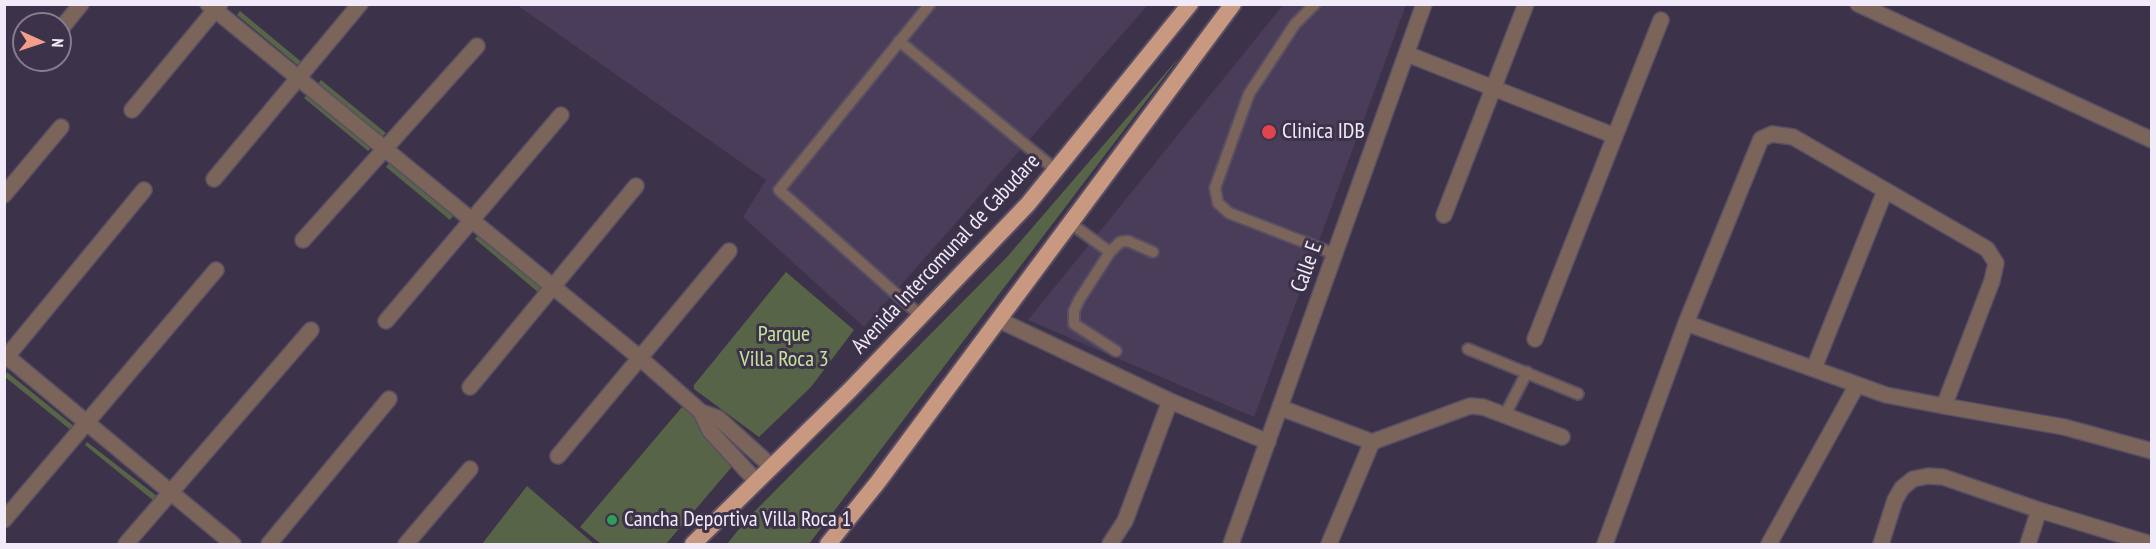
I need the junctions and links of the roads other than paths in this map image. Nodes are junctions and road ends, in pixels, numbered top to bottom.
1 (360, 4) edge
2 (930, 4) edge
3 (1190, 4) edge
4 (1233, 4) edge
5 (1315, 4) edge
6 (1424, 4) edge
7 (1526, 4) edge
8 (1858, 4) edge
9 (214, 6) edge
10 (1661, 20) dead end
11 (899, 41) junction
12 (477, 46) dead end
13 (1407, 54) junction
14 (299, 77) junction
15 (1495, 89) junction
16 (132, 110) dead end
17 (561, 115) dead end
18 (61, 127) dead end
19 (1615, 136) junction
20 (2151, 140) edge
21 (385, 148) junction
22 (1056, 170) junction
23 (214, 179) dead end
24 (636, 186) dead end
25 (144, 190) dead end
26 (1884, 191) junction
27 (4, 195) edge
28 (1444, 215) dead end
29 (472, 220) junction
30 (1070, 224) junction
31 (303, 240) dead end
32 (729, 251) dead end
33 (1110, 252) junction
34 (1153, 252) dead end
35 (1335, 254) junction
36 (216, 270) dead end
37 (553, 286) junction
38 (921, 316) junction
39 (999, 320) junction
40 (386, 321) dead end
41 (1686, 323) junction
42 (311, 330) dead end
43 (1535, 339) dead end
44 (1468, 349) dead end
45 (1116, 351) dead end
46 (5, 357) edge
47 (640, 358) junction
48 (1814, 368) junction
49 (1527, 372) junction
50 (1857, 385) junction
51 (470, 387) dead end
52 (1578, 394) dead end
53 (389, 399) dead end
54 (1170, 401) junction
55 (1944, 406) junction
56 (1281, 408) junction
57 (701, 412) junction
58 (1505, 416) junction
59 (87, 423) junction
60 (1562, 436) dead end
61 (1268, 442) junction
62 (1372, 442) junction
63 (2151, 452) edge
64 (558, 456) dead end
65 (772, 466) junction
66 (470, 469) dead end
67 (757, 482) junction
68 (171, 493) junction
69 (2039, 510) junction
70 (4, 520) edge
71 (126, 544) edge
72 (233, 544) edge
73 (269, 544) edge
74 (406, 544) edge
75 (693, 544) edge
76 (828, 544) edge
77 (1110, 544) edge
78 (1231, 544) edge
79 (1329, 544) edge
80 (1605, 544) edge
81 (1769, 544) edge
82 (1881, 544) edge
83 (2028, 544) edge
84 (2151, 544) edge

1 - 14 street
2 - 11 lane
3 - 22 highway, Avenida Intercomunal de Cabudare
4 - 30 highway
5 - 35 lane
6 - 13 street, Calle E
7 - 15 street
8 - 20 street
9 - 14 street
9 - 16 street
10 - 19 street
11 - 22 lane
11 - 38 lane
12 - 21 street
13 - 15 street
13 - 35 street, Calle E
14 - 21 street
14 - 23 street
15 - 19 street
15 - 28 street
17 - 29 street
18 - 27 street
19 - 43 street
21 - 29 street
21 - 31 street
22 - 38 highway, Avenida Intercomunal de Cabudare
24 - 37 street
25 - 46 street
26 - 41 street
26 - 48 street
26 - 55 street
29 - 37 street
29 - 40 street
30 - 33 lane
30 - 39 highway
32 - 47 street
33 - 34 lane
33 - 45 lane
35 - 56 street, Calle E
36 - 59 street
37 - 47 street
37 - 51 street
38 - 65 highway, Avenida Intercomunal de Cabudare
39 - 54 street
39 - 76 highway
41 - 48 street
41 - 80 street
42 - 68 street
44 - 49 lane
46 - 59 street
47 - 57 street
47 - 64 street
48 - 50 street
49 - 52 lane
49 - 58 lane
50 - 55 street
50 - 81 street
53 - 73 street
54 - 61 street
54 - 77 street
55 - 63 street
56 - 61 street, Calle E
56 - 62 street
57 - 65 street
57 - 67 street
58 - 60 street
58 - 62 street
59 - 68 street
59 - 70 street
61 - 78 street, Calle E
62 - 79 street
65 - 67 highway, Avenida Intercomunal de Cabudare
66 - 74 street
67 - 75 highway, Avenida Intercomunal de Cabudare
68 - 71 street
68 - 72 street
69 - 82 street
69 - 83 street
69 - 84 street

